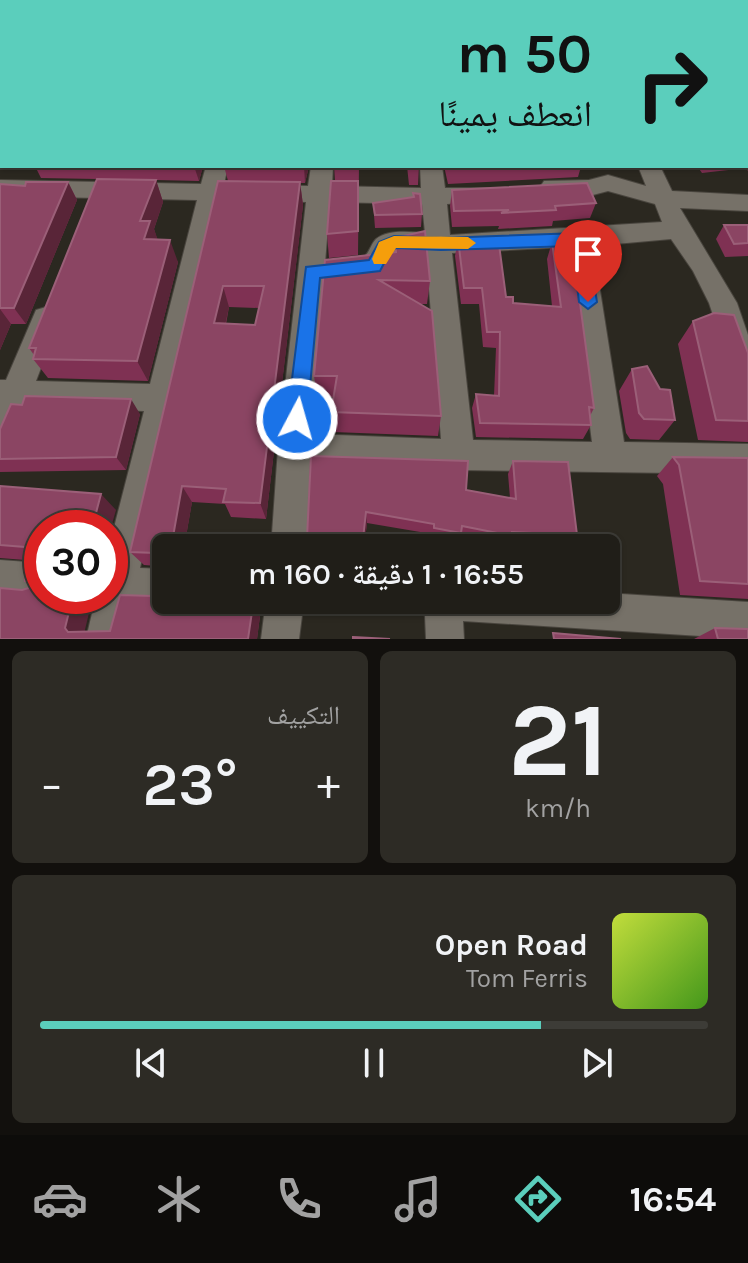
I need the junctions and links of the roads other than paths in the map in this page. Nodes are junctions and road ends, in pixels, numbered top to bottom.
1 (431, 168) edge
2 (650, 168) edge
3 (550, 176) edge
4 (215, 179) edge
5 (321, 180) edge
6 (0, 188) edge
7 (95, 192) junction
8 (436, 196) junction
9 (665, 199) junction
10 (748, 203) edge
11 (84, 221) edge
12 (678, 229) junction
13 (579, 239) junction
14 (441, 244) junction
15 (312, 272) junction
16 (56, 293) edge
17 (748, 378) edge
18 (8, 394) edge
19 (163, 398) junction
20 (0, 433) edge
21 (294, 448) junction
22 (458, 455) junction
23 (610, 457) junction
24 (748, 459) edge
25 (128, 532) edge
26 (290, 534) edge
27 (0, 578) edge
28 (24, 580) edge
29 (128, 586) edge
30 (152, 587) edge
31 (620, 613) edge
32 (109, 614) edge
33 (283, 614) edge
34 (444, 614) edge
35 (748, 621) edge
36 (105, 639) edge
37 (280, 639) edge
38 (445, 639) edge

1 - 8 street
2 - 9 street
3 - 8 street
3 - 9 street
4 - 5 street
4 - 7 street
4 - 19 street
5 - 8 street
5 - 15 street
6 - 7 street
7 - 11 street
8 - 14 street
9 - 10 street
9 - 12 street
12 - 13 street
12 - 17 street
13 - 14 street
13 - 23 street
14 - 15 street
14 - 22 street
15 - 21 street
16 - 18 street
18 - 19 street
18 - 20 street
19 - 25 street
21 - 22 street
21 - 26 street
22 - 23 street
23 - 24 street
27 - 28 street
29 - 30 street
31 - 35 street
32 - 36 street
33 - 37 street
34 - 38 street

